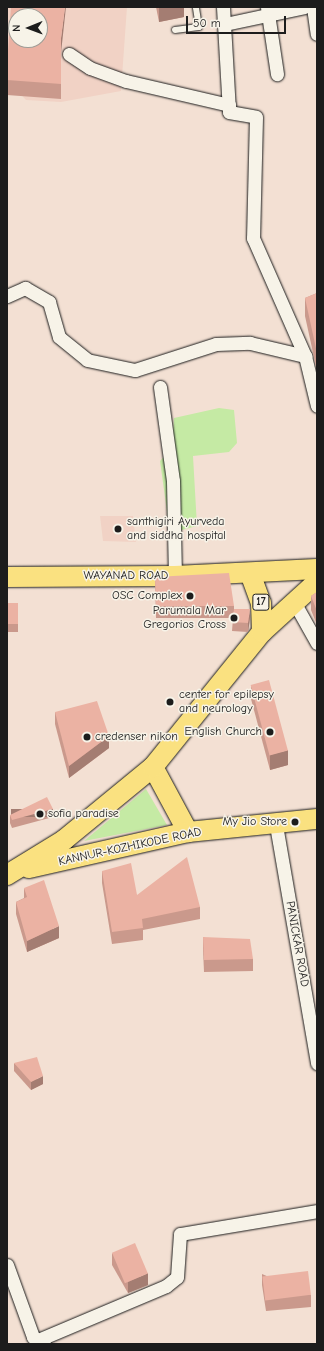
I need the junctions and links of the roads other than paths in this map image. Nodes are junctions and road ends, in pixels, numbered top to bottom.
1 (196, 7) edge
2 (223, 7) edge
3 (304, 7) edge
4 (313, 7) edge
5 (289, 8) edge
6 (268, 11) edge
7 (225, 24) junction
8 (175, 30) dead end
9 (317, 34) edge
10 (69, 54) dead end
11 (277, 74) dead end
12 (229, 105) junction
13 (7, 296) edge
14 (306, 356) junction
15 (160, 387) dead end
16 (317, 406) edge
17 (317, 569) edge
18 (250, 573) junction
19 (175, 576) junction
20 (7, 577) edge
21 (317, 582) edge
22 (294, 602) junction
23 (262, 632) junction
24 (317, 643) edge
25 (153, 767) junction
26 (317, 819) edge
27 (276, 825) junction
28 (188, 832) junction
29 (11, 873) edge
30 (317, 1063) edge
31 (317, 1212) edge
32 (7, 1265) edge
33 (38, 1341) edge

1 - 8 lane
2 - 7 street
3 - 5 street
4 - 9 street
5 - 6 street
6 - 7 street
6 - 11 street
7 - 12 street
10 - 12 street
12 - 14 street
13 - 14 street
14 - 16 street
15 - 19 street
17 - 18 main road, WAYANAD ROAD
18 - 19 main road, WAYANAD ROAD
18 - 23 main road, 17
19 - 20 main road, WAYANAD ROAD
21 - 22 main road
22 - 23 main road
22 - 24 street
23 - 25 main road
25 - 28 main road
25 - 29 main road
26 - 27 main road, KANNUR-KOZHIKODE ROAD
27 - 28 main road, KANNUR-KOZHIKODE ROAD
27 - 30 street, PANICKAR ROAD
28 - 29 main road, KANNUR-KOZHIKODE ROAD
31 - 33 street
32 - 33 street

